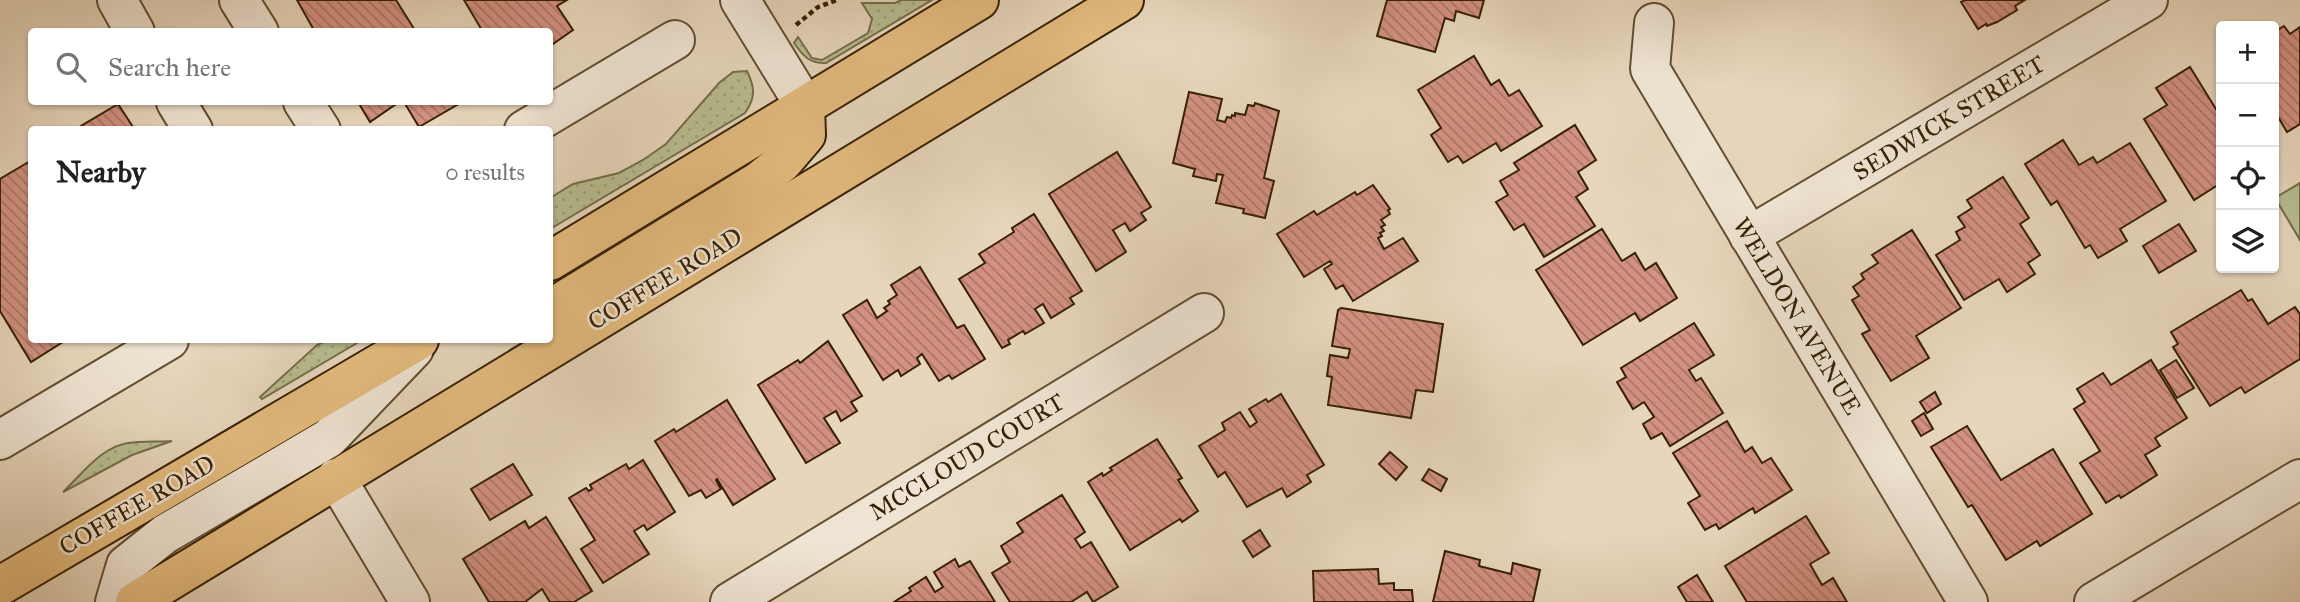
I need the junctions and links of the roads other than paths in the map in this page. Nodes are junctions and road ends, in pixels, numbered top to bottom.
1 (117, 0) edge
2 (239, 0) edge
3 (740, 0) edge
4 (979, 0) edge
5 (1124, 0) edge
6 (2148, 0) edge
7 (1654, 23) dead end
8 (133, 28) edge
9 (256, 28) edge
10 (675, 40) dead end
11 (178, 105) edge
12 (305, 105) edge
13 (805, 106) junction
14 (191, 126) edge
15 (318, 126) edge
16 (531, 126) edge
17 (1749, 236) junction
18 (553, 259) edge
19 (553, 307) edge
20 (1204, 313) dead end
21 (553, 337) edge
22 (164, 343) edge
23 (416, 343) edge
24 (418, 343) edge
25 (543, 343) edge
26 (528, 352) edge
27 (0, 440) edge
28 (336, 478) junction
29 (2300, 479) edge
30 (0, 586) edge
31 (115, 602) edge
32 (135, 602) edge
33 (410, 602) edge
34 (730, 602) edge
35 (1968, 602) edge
36 (2094, 602) edge

1 - 8 street
2 - 9 street
3 - 13 street
4 - 13 main road
5 - 21 main road, COFFEE ROAD
6 - 17 street, SEDWICK STREET
7 - 17 street, WELDON AVENUE
10 - 16 street
11 - 14 street
12 - 15 street
13 - 18 main road
13 - 19 main road
17 - 35 street, WELDON AVENUE
20 - 34 street, MCCLOUD COURT
22 - 27 street
23 - 30 main road, COFFEE ROAD
24 - 31 street
25 - 26 main road, COFFEE ROAD
26 - 28 main road, COFFEE ROAD
28 - 32 main road, COFFEE ROAD
28 - 33 street
29 - 36 street

